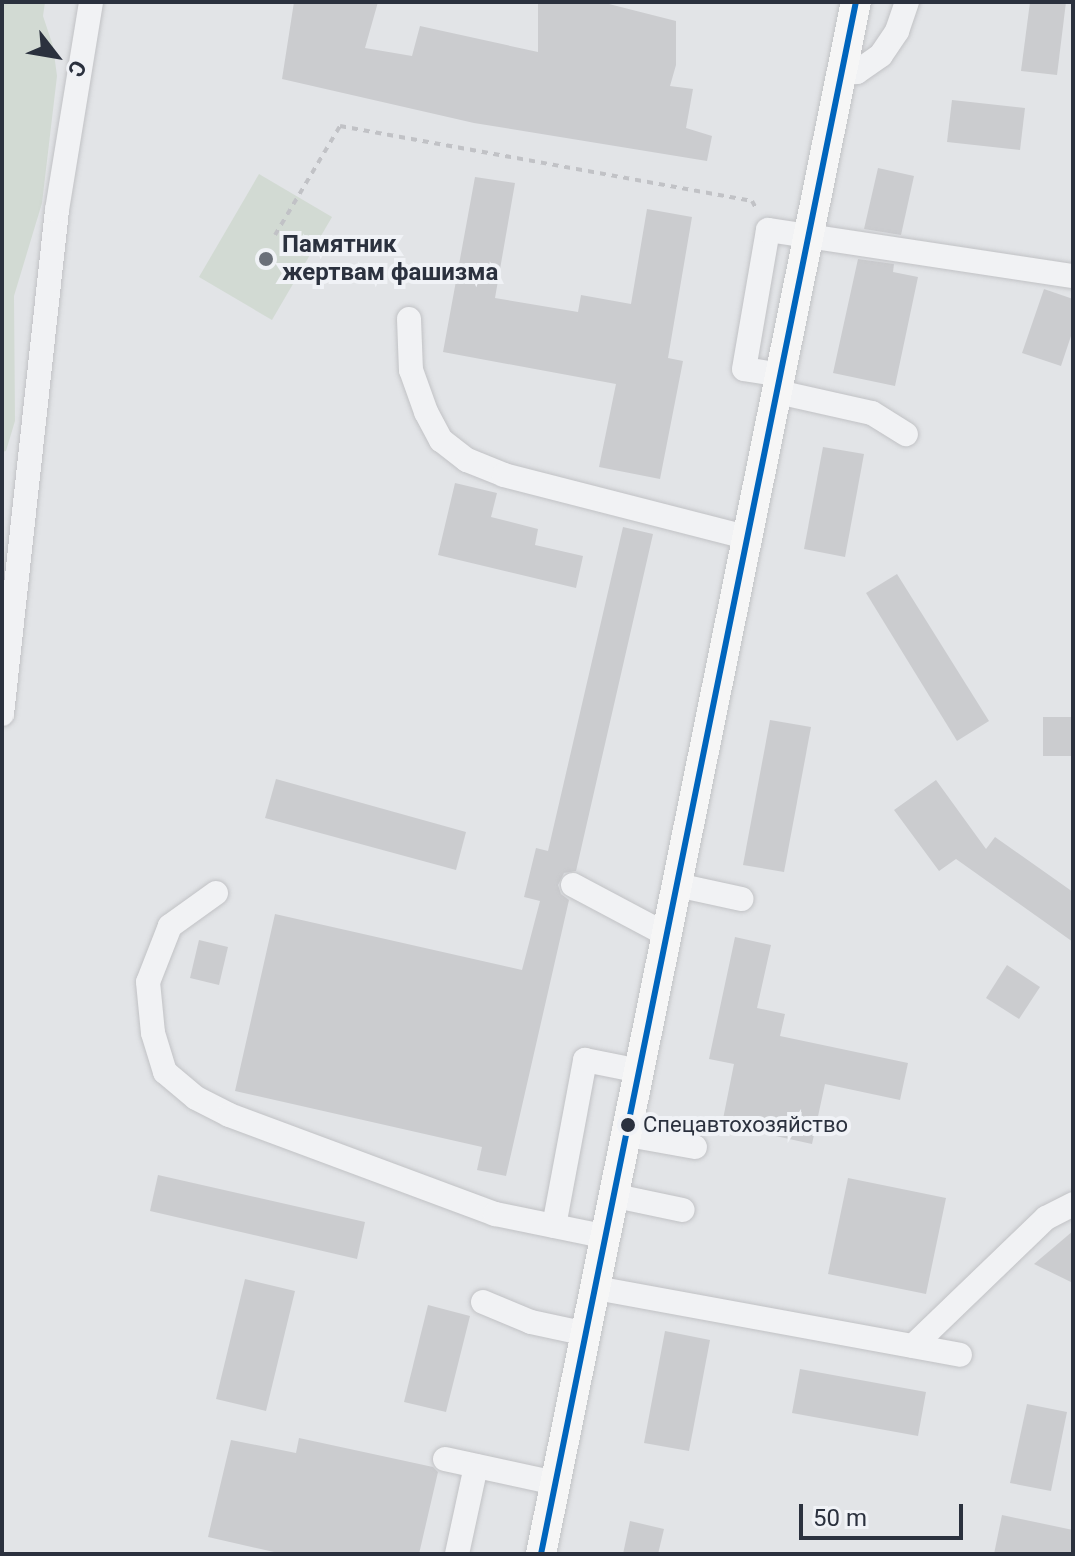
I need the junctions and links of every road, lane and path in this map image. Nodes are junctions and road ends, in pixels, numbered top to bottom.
1 (91, 2) edge
2 (856, 2) edge
3 (907, 2) edge
4 (842, 73) junction
5 (768, 230) junction
6 (275, 235) dead end
7 (810, 236) junction
8 (1073, 276) edge
9 (409, 319) dead end
10 (780, 384) junction
11 (906, 434) dead end
12 (749, 538) junction
13 (2, 714) edge
14 (573, 885) dead end
15 (677, 885) junction
16 (216, 893) dead end
17 (741, 899) dead end
18 (667, 935) junction
19 (640, 1071) junction
20 (628, 1135) junction
21 (695, 1147) dead end
22 (616, 1196) junction
23 (1073, 1204) edge
24 (683, 1210) dead end
25 (554, 1226) junction
26 (607, 1237) junction
27 (596, 1288) junction
28 (483, 1302) dead end
29 (587, 1334) junction
30 (913, 1346) junction
31 (960, 1355) dead end
32 (445, 1459) dead end
33 (476, 1466) junction
34 (555, 1483) junction
35 (457, 1554) edge
36 (541, 1554) edge

1 - 13 lane
2 - 4 main road
3 - 4 lane
4 - 7 main road
5 - 6 path
5 - 7 lane
5 - 10 lane
7 - 8 lane
7 - 10 main road
9 - 12 lane
10 - 11 lane
10 - 12 main road
12 - 15 main road
14 - 18 lane
15 - 17 lane
15 - 18 main road
16 - 25 lane
18 - 19 main road
19 - 20 main road
19 - 25 lane
20 - 21 lane
20 - 22 main road
22 - 24 lane
22 - 26 main road
23 - 30 lane
25 - 26 lane
26 - 27 main road
27 - 29 main road
27 - 30 lane
28 - 29 lane
29 - 34 main road
30 - 31 lane
32 - 33 lane
33 - 34 lane
33 - 35 lane
34 - 36 main road

